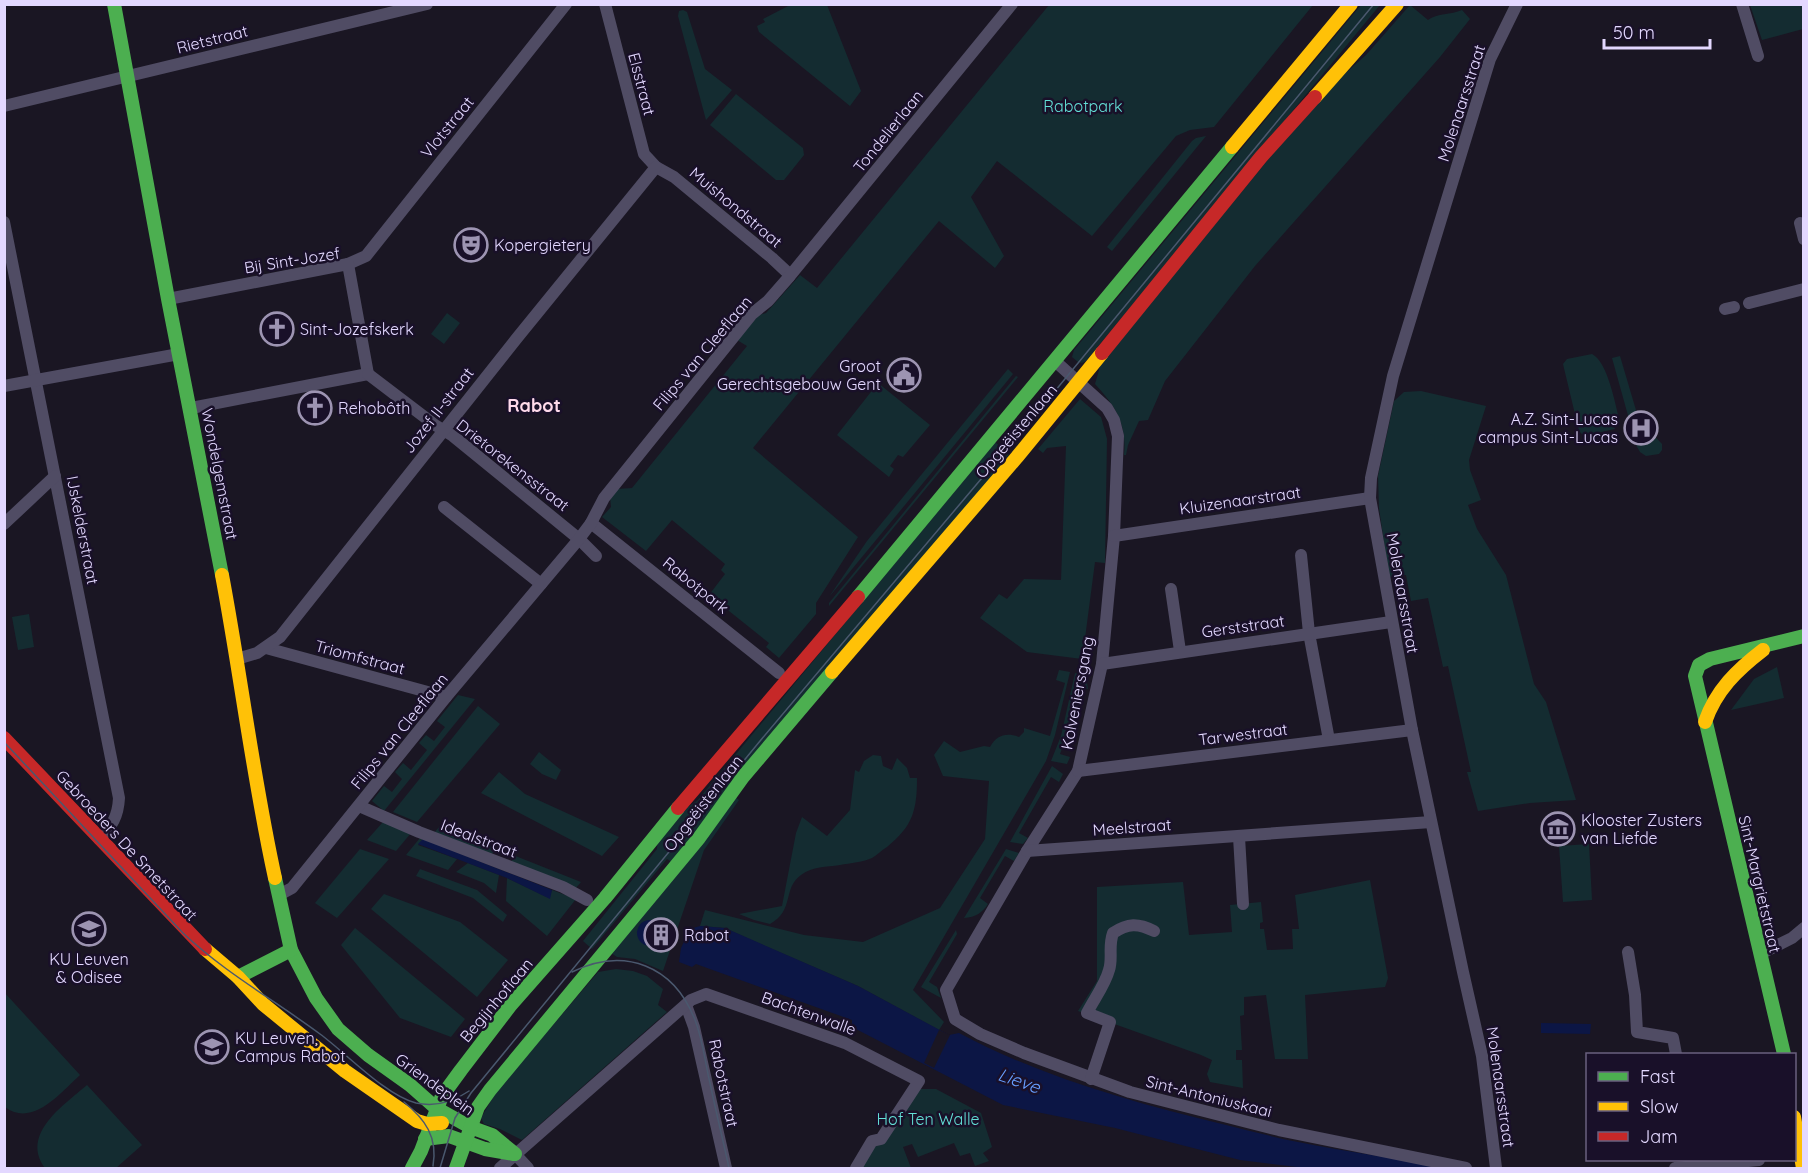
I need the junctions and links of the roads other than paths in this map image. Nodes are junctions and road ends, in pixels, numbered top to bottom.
1 (114, 4) edge
2 (427, 4) edge
3 (566, 4) edge
4 (605, 4) edge
5 (1012, 4) edge
6 (1351, 4) edge
7 (1397, 4) edge
8 (1517, 4) edge
9 (1742, 4) edge
10 (1758, 57) dead end
11 (127, 77) junction
12 (4, 106) edge
13 (656, 167) junction
14 (4, 222) edge
15 (1800, 223) dead end
16 (1803, 239) edge
17 (348, 264) junction
18 (789, 278) junction
19 (1803, 289) edge
20 (168, 299) junction
21 (1749, 303) dead end
22 (179, 354) junction
23 (1055, 362) junction
24 (368, 374) junction
25 (36, 380) junction
26 (1078, 382) junction
27 (4, 386) edge
28 (191, 408) junction
29 (443, 430) junction
30 (55, 476) junction
31 (1370, 498) junction
32 (444, 507) dead end
33 (591, 523) junction
34 (4, 524) edge
35 (1114, 536) junction
36 (579, 538) junction
37 (1301, 555) dead end
38 (596, 556) dead end
39 (541, 584) junction
40 (1171, 589) dead end
41 (1392, 622) junction
42 (1310, 633) junction
43 (1803, 636) edge
44 (1769, 645) junction
45 (266, 648) junction
46 (1180, 651) junction
47 (237, 659) junction
48 (1102, 664) junction
49 (778, 673) dead end
50 (446, 697) junction
51 (1706, 722) junction
52 (1412, 730) junction
53 (4, 738) edge
54 (1329, 740) junction
55 (1078, 771) junction
56 (359, 806) junction
57 (1431, 822) junction
58 (1239, 837) junction
59 (99, 840) junction
60 (1027, 851) junction
61 (631, 869) joint
62 (279, 895) junction
63 (587, 900) dead end
64 (1243, 904) dead end
65 (1803, 928) edge
66 (1154, 931) dead end
67 (291, 950) junction
68 (1628, 952) dead end
69 (1760, 954) junction
70 (234, 973) junction
71 (686, 1005) junction
72 (955, 1019) joint
73 (1676, 1053) edge
74 (1784, 1053) edge
75 (1090, 1078) junction
76 (436, 1108) junction
77 (470, 1127) junction
78 (428, 1130) junction
79 (1796, 1134) edge
80 (464, 1142) junction
81 (515, 1154) junction
82 (1799, 1160) edge
83 (1743, 1161) edge
84 (1681, 1165) edge
85 (412, 1168) edge
86 (456, 1168) edge
87 (500, 1168) edge
88 (528, 1168) edge
89 (726, 1168) edge
90 (856, 1168) edge
91 (1466, 1168) edge
92 (1496, 1168) edge

1 - 11 main road, Wondelgemstraat
2 - 11 street, Rietstraat
3 - 17 street, Vlotstraat
4 - 13 street, Elsstraat
5 - 18 street, Tondelierlaan
6 - 23 main road, Opgeëistenlaan
7 - 26 main road, Opgeëistenlaan
8 - 31 street, Molenaarsstraat
9 - 10 street
11 - 12 street, Rietstraat
11 - 20 main road, Wondelgemstraat
13 - 18 street, Muishondstraat
13 - 29 street, Jozef II-straat
14 - 25 street, IJskelderstraat
15 - 16 street
17 - 20 street, Bij Sint-Jozef
17 - 24 street, Bij Sint-Jozef
18 - 33 street, Filips van Cleeflaan
19 - 21 street
20 - 22 main road, Wondelgemstraat
22 - 25 street
22 - 28 main road, Wondelgemstraat
23 - 26 street, Kolveniersgang
23 - 61 main road, Opgeëistenlaan
24 - 28 street
24 - 29 street, Drietorekensstraat
25 - 27 street
25 - 30 street, IJskelderstraat
26 - 35 street, Kolveniersgang
26 - 77 main road, Opgeëistenlaan
28 - 47 main road, Wondelgemstraat
29 - 36 street, Drietorekensstraat
29 - 45 street, Jozef II-straat
30 - 34 street
30 - 59 street, IJskelderstraat
31 - 35 street, Kluizenaarstraat
31 - 41 street, Molenaarsstraat
32 - 39 street
33 - 36 street, Filips van Cleeflaan
33 - 49 street, Rabotpark
35 - 48 street, Kolveniersgang
36 - 38 street
36 - 39 street, Filips van Cleeflaan
37 - 42 street, Gerststraat
39 - 50 street, Filips van Cleeflaan
40 - 46 street, Gerststraat
41 - 42 street, Gerststraat
41 - 52 street, Molenaarsstraat
42 - 46 street, Gerststraat
42 - 54 street
43 - 44 main road
44 - 51 main road
44 - 51 main road, Sint-Margrietstraat
45 - 47 street, Jozef II-straat
45 - 50 street, Triomfstraat
46 - 48 street, Gerststraat
47 - 62 main road, Wondelgemstraat
48 - 55 street, Kolveniersgang
50 - 56 street, Filips van Cleeflaan
51 - 69 main road, Sint-Margrietstraat
52 - 54 street, Tarwestraat
52 - 57 street, Molenaarsstraat
53 - 59 main road, Gebroeders De Smetstraat
54 - 55 street, Tarwestraat
55 - 60 street, Kolveniersgang
56 - 62 street, Filips van Cleeflaan
56 - 63 street, Idealstraat
57 - 58 street, Meelstraat
57 - 92 street, Molenaarsstraat
58 - 60 street, Meelstraat
58 - 64 street
59 - 70 main road, Gebroeders De Smetstraat
60 - 72 street, Kolveniersgang
61 - 76 main road, Begijnhoflaan
62 - 67 main road, Wondelgemstraat
65 - 69 street
66 - 75 street
67 - 70 main road
67 - 76 main road, Griendeplein
68 - 73 street
69 - 74 main road, Sint-Margrietstraat
70 - 78 main road, Griendeplein
71 - 81 street
71 - 89 street, Rabotstraat
71 - 90 street, Bachtenwalle
72 - 75 street, Sint-Antoniuskaai
75 - 91 street, Sint-Antoniuskaai
76 - 77 main road, Griendeplein
76 - 78 main road, Begijnhoflaan
77 - 78 main road, Griendeplein
77 - 80 main road
77 - 81 main road
78 - 80 main road, Griendeplein
78 - 85 main road, Begijnhoflaan
79 - 82 main road
80 - 81 main road, Griendeplein
80 - 86 main road
81 - 87 street
81 - 88 street
83 - 84 street

